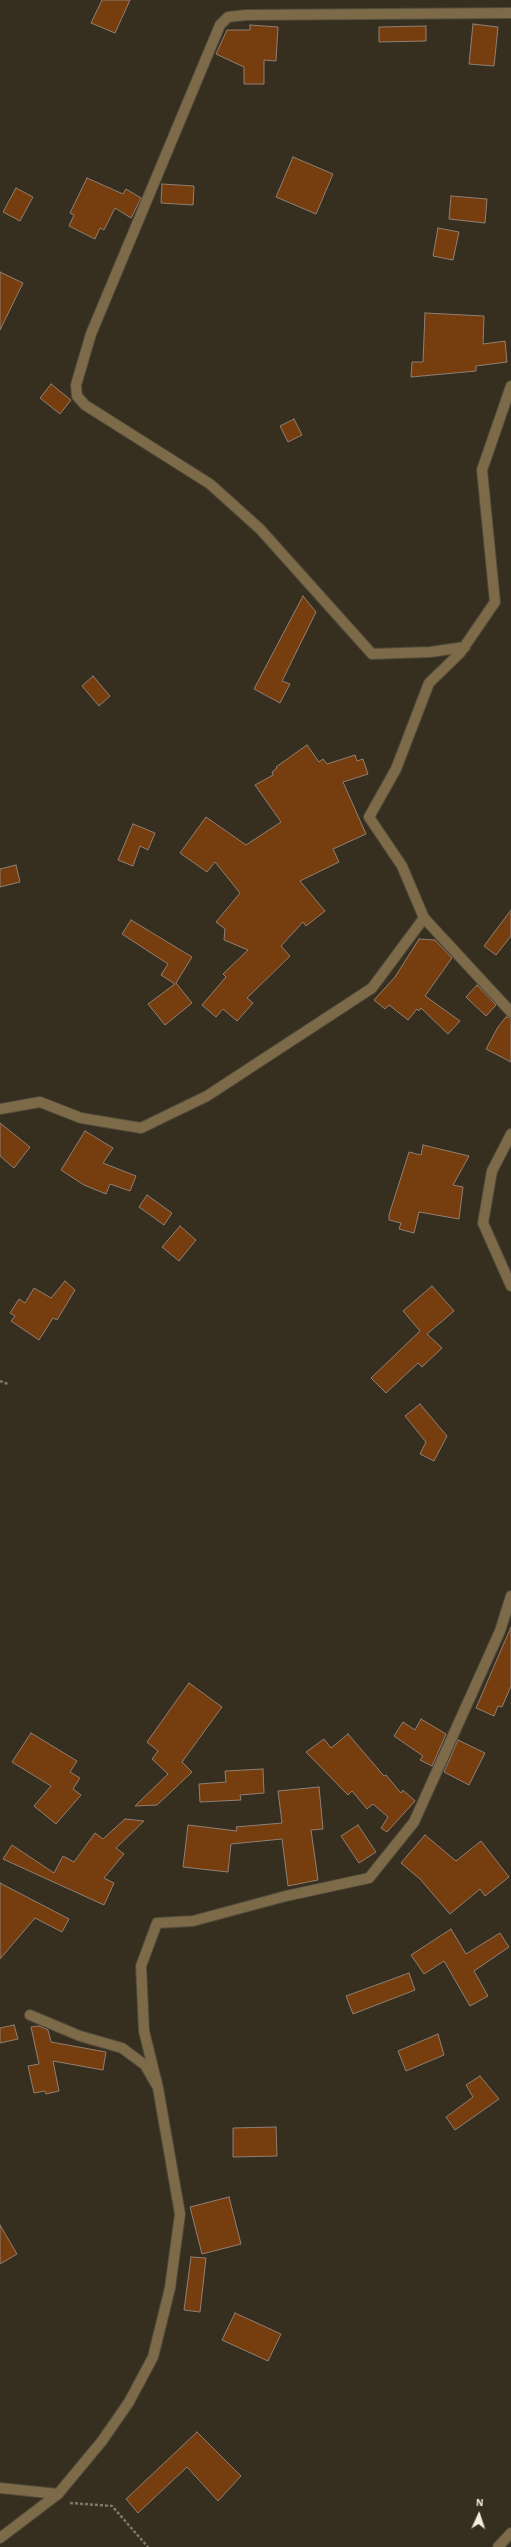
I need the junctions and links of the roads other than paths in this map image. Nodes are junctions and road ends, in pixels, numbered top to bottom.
1 (511, 13) edge
2 (511, 386) edge
3 (465, 647) junction
4 (424, 918) junction
5 (511, 1012) edge
6 (0, 1109) edge
7 (511, 1134) edge
8 (511, 1286) edge
9 (511, 1596) edge
10 (30, 2015) dead end
11 (158, 2088) junction
12 (0, 2488) edge
13 (58, 2494) junction
14 (511, 2533) edge
15 (0, 2538) edge
16 (498, 2547) edge

1 - 3 street
2 - 3 street
3 - 4 street
4 - 5 street
4 - 6 street
7 - 8 street
9 - 11 street
10 - 11 street
11 - 13 street
12 - 13 street
13 - 15 street
14 - 16 street

